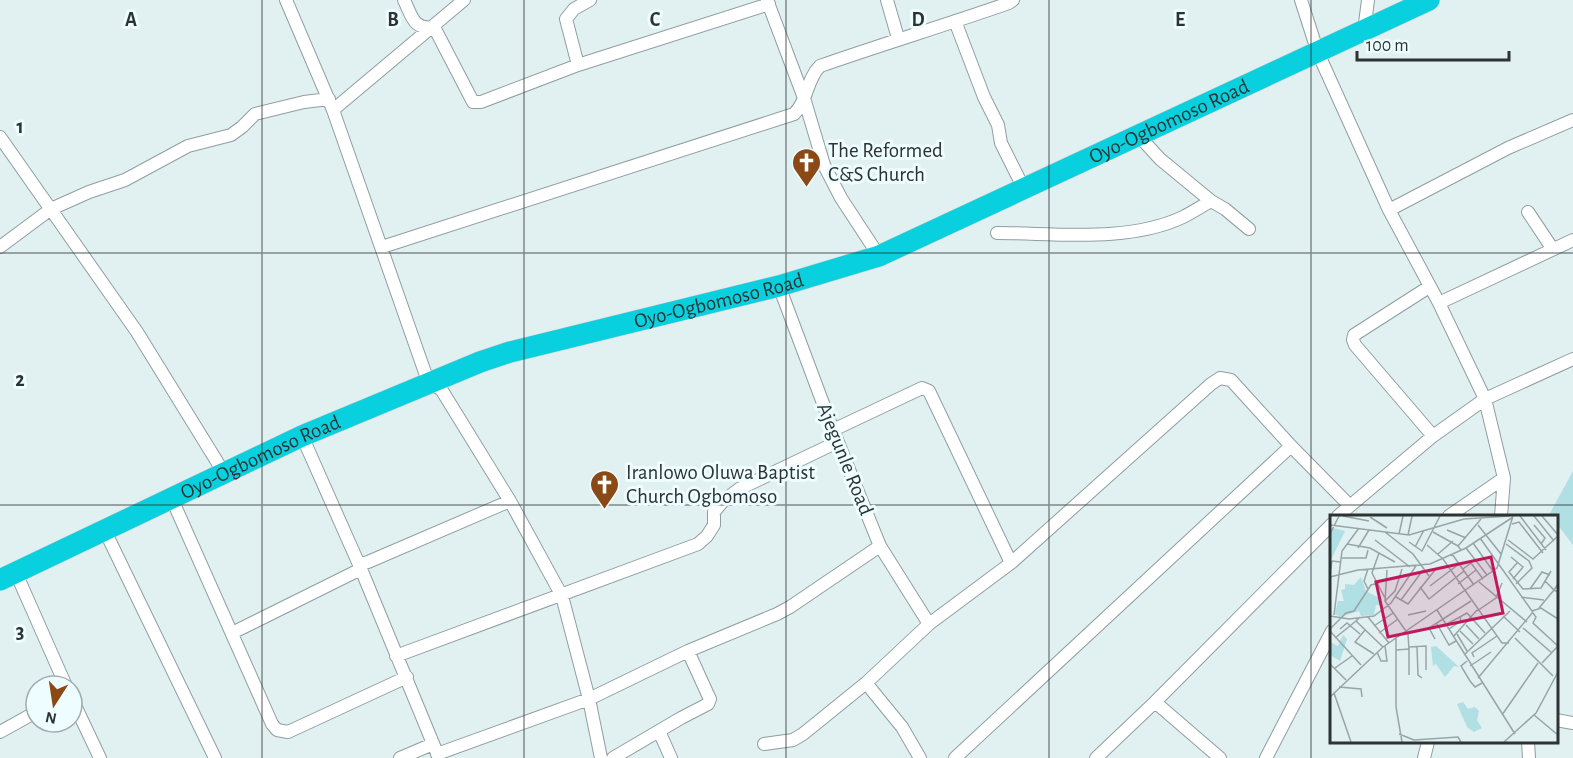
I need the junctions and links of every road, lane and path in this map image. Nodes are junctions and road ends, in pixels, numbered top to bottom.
1 (286, 0) edge
2 (404, 0) edge
3 (464, 0) edge
4 (590, 0) edge
5 (887, 0) edge
6 (1013, 0) edge
7 (1301, 0) edge
8 (1368, 0) edge
9 (1429, 0) edge
10 (768, 2) edge
11 (955, 21) junction
12 (434, 27) junction
13 (1364, 31) junction
14 (898, 38) junction
15 (1318, 53) junction
16 (578, 64) junction
17 (804, 98) junction
18 (331, 105) junction
19 (1573, 120) edge
20 (1139, 136) junction
21 (0, 137) edge
22 (1024, 189) junction
23 (1211, 201) junction
24 (51, 209) junction
25 (1389, 210) junction
26 (1528, 212) dead end
27 (1249, 230) dead end
28 (997, 233) dead end
29 (1573, 240) edge
30 (0, 247) edge
31 (382, 247) junction
32 (1552, 248) junction
33 (879, 256) junction
34 (779, 286) junction
35 (1429, 287) junction
36 (1439, 303) junction
37 (1573, 359) edge
38 (429, 384) junction
39 (1485, 399) junction
40 (833, 430) junction
41 (302, 436) junction
42 (1433, 436) junction
43 (1291, 446) junction
44 (225, 473) junction
45 (1503, 478) junction
46 (171, 497) junction
47 (510, 501) junction
48 (1349, 505) junction
49 (1339, 515) edge
50 (1450, 515) edge
51 (1501, 515) edge
52 (1330, 526) edge
53 (105, 531) junction
54 (880, 546) junction
55 (1011, 563) junction
56 (361, 568) junction
57 (8, 577) edge
58 (561, 596) junction
59 (928, 624) junction
60 (232, 633) junction
61 (1330, 635) edge
62 (688, 651) junction
63 (396, 657) junction
64 (60, 674) edge
65 (407, 677) junction
66 (866, 683) junction
67 (589, 699) junction
68 (1155, 702) junction
69 (24, 719) edge
70 (1558, 720) edge
71 (1573, 723) edge
72 (84, 724) edge
73 (659, 731) junction
74 (0, 732) edge
75 (1428, 743) edge
76 (1528, 743) edge
77 (765, 744) dead end
78 (436, 752) edge
79 (100, 758) edge
80 (215, 758) edge
81 (400, 758) edge
82 (601, 758) edge
83 (613, 758) edge
84 (671, 758) edge
85 (920, 758) edge
86 (955, 758) edge
87 (1096, 758) edge
88 (1220, 758) edge
89 (1266, 758) edge
90 (1424, 758) edge
91 (1529, 758) edge

1 - 18 street
2 - 12 street
3 - 12 street
4 - 16 street
5 - 14 street
6 - 11 street
7 - 15 street
8 - 13 street
9 - 13 highway, Oyo-Ogbomoso Road
10 - 16 street
10 - 17 street
11 - 14 street
11 - 22 street
12 - 16 street
12 - 18 street
13 - 15 highway, Oyo-Ogbomoso Road
14 - 17 street
15 - 20 highway, Oyo-Ogbomoso Road
15 - 25 street
17 - 31 street
17 - 33 street
18 - 24 street
18 - 31 street
19 - 25 street
20 - 22 highway, Oyo-Ogbomoso Road
20 - 23 street
21 - 24 street
22 - 33 highway, Oyo-Ogbomoso Road
23 - 27 street
23 - 28 street
24 - 30 street
24 - 44 street
25 - 35 street
26 - 32 street
29 - 32 street
31 - 38 street
32 - 36 street
33 - 34 highway, Oyo-Ogbomoso Road
34 - 38 highway, Oyo-Ogbomoso Road
34 - 40 street, Ajegunle Road
35 - 36 street
35 - 42 street
36 - 39 street
37 - 39 street
38 - 41 highway, Oyo-Ogbomoso Road
38 - 47 street
39 - 42 street
39 - 45 street
40 - 54 street, Ajegunle Road
40 - 55 street
40 - 58 street
41 - 44 highway, Oyo-Ogbomoso Road
41 - 56 street
42 - 48 street
43 - 48 street
43 - 55 street
43 - 86 street
44 - 46 highway, Oyo-Ogbomoso Road
45 - 50 street
45 - 51 street
46 - 53 highway, Oyo-Ogbomoso Road
46 - 60 street
47 - 56 street
47 - 58 street
48 - 49 street
52 - 68 street
53 - 57 highway, Oyo-Ogbomoso Road
53 - 80 street
54 - 59 street, Ajegunle Road
54 - 62 street
55 - 59 street
56 - 60 street
56 - 63 street
57 - 64 street
58 - 63 street
58 - 67 street
59 - 66 street
60 - 65 street
61 - 89 street
62 - 67 street
62 - 73 street
63 - 65 street
65 - 78 street
66 - 77 street
66 - 85 street
67 - 78 street
67 - 82 street
68 - 87 street
68 - 88 street
69 - 74 street
70 - 71 street
72 - 79 street
73 - 83 street
73 - 84 street
75 - 90 street
76 - 91 street
78 - 81 street

